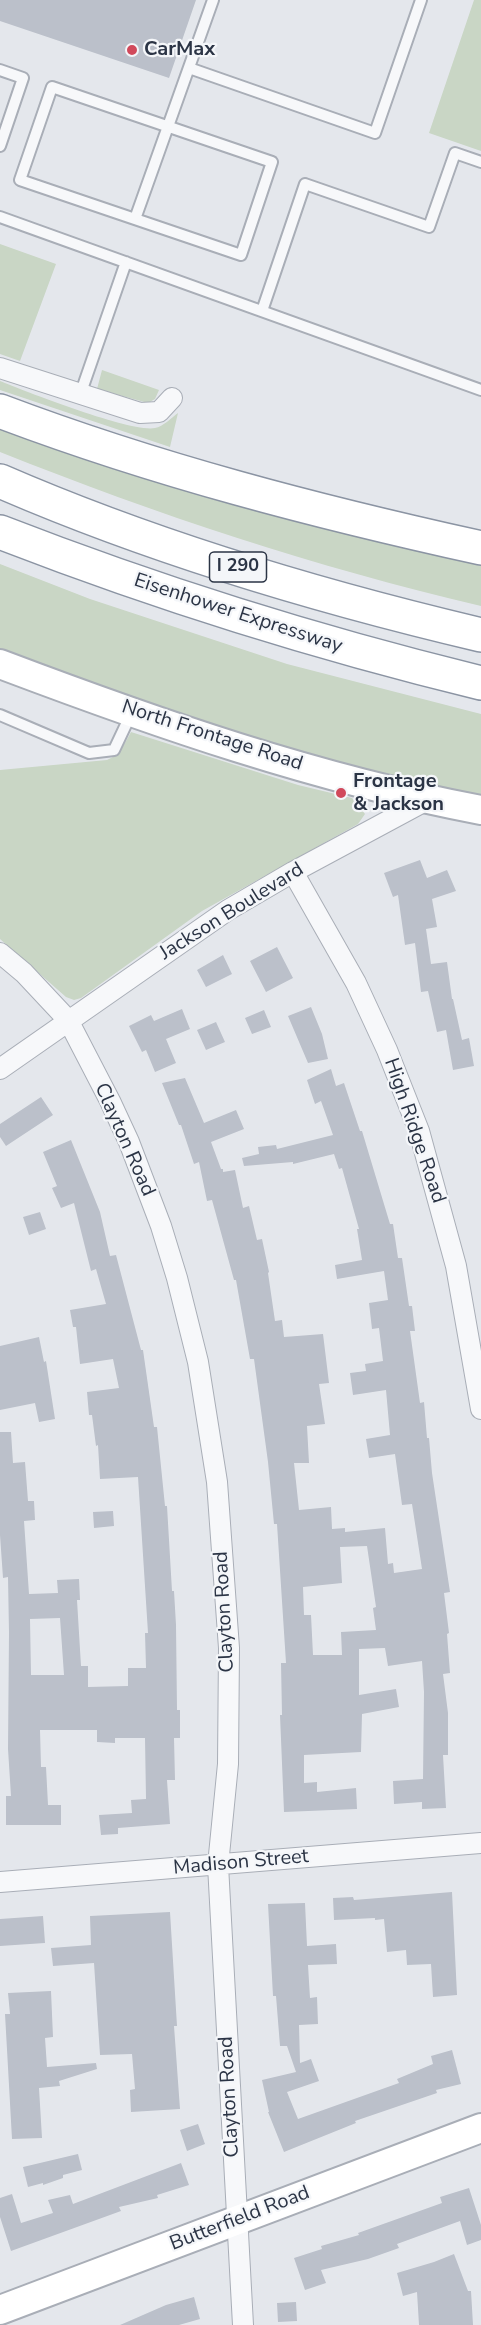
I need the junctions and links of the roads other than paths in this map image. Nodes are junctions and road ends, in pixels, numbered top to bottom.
1 (213, 0) edge
2 (421, 0) edge
3 (189, 68) junction
4 (0, 70) edge
5 (168, 127) junction
6 (0, 146) edge
7 (481, 162) edge
8 (0, 216) edge
9 (135, 219) junction
10 (126, 262) junction
11 (262, 311) junction
12 (0, 368) edge
13 (481, 390) edge
14 (81, 395) junction
15 (172, 398) dead end
16 (0, 411) edge
17 (0, 481) edge
18 (0, 532) edge
19 (481, 548) edge
20 (481, 635) edge
21 (0, 664) edge
22 (481, 683) edge
23 (132, 711) junction
24 (0, 715) edge
25 (427, 800) junction
26 (481, 810) edge
27 (293, 872) junction
28 (0, 953) edge
29 (68, 1020) junction
30 (0, 1069) edge
31 (481, 1409) edge
32 (481, 1843) edge
33 (218, 1866) junction
34 (0, 1882) edge
35 (481, 2128) edge
36 (236, 2221) junction
37 (0, 2310) edge
38 (243, 2325) edge

1 - 3 lane
2 - 3 lane
3 - 5 lane
4 - 6 lane
5 - 9 lane
5 - 9 lane
5 - 9 lane
7 - 11 lane
8 - 10 lane
10 - 11 lane
10 - 14 lane
11 - 13 lane
12 - 14 street
14 - 15 street
16 - 19 highway
17 - 20 highway, I 290
18 - 22 highway, Eisenhower Expressway / I 290
21 - 23 main road, North Frontage Road
23 - 24 lane
23 - 25 main road, North Frontage Road
25 - 26 main road
25 - 27 street, Jackson Boulevard
27 - 29 street, Jackson Boulevard
27 - 31 street, High Ridge Road
28 - 29 street, Clayton Road
29 - 30 street, Jackson Boulevard
29 - 33 street, Clayton Road
32 - 33 street, Madison Street
33 - 34 street, Madison Street
33 - 36 street, Clayton Road
35 - 36 main road, Butterfield Road
36 - 37 main road, Butterfield Road
36 - 38 street, Clayton Road

